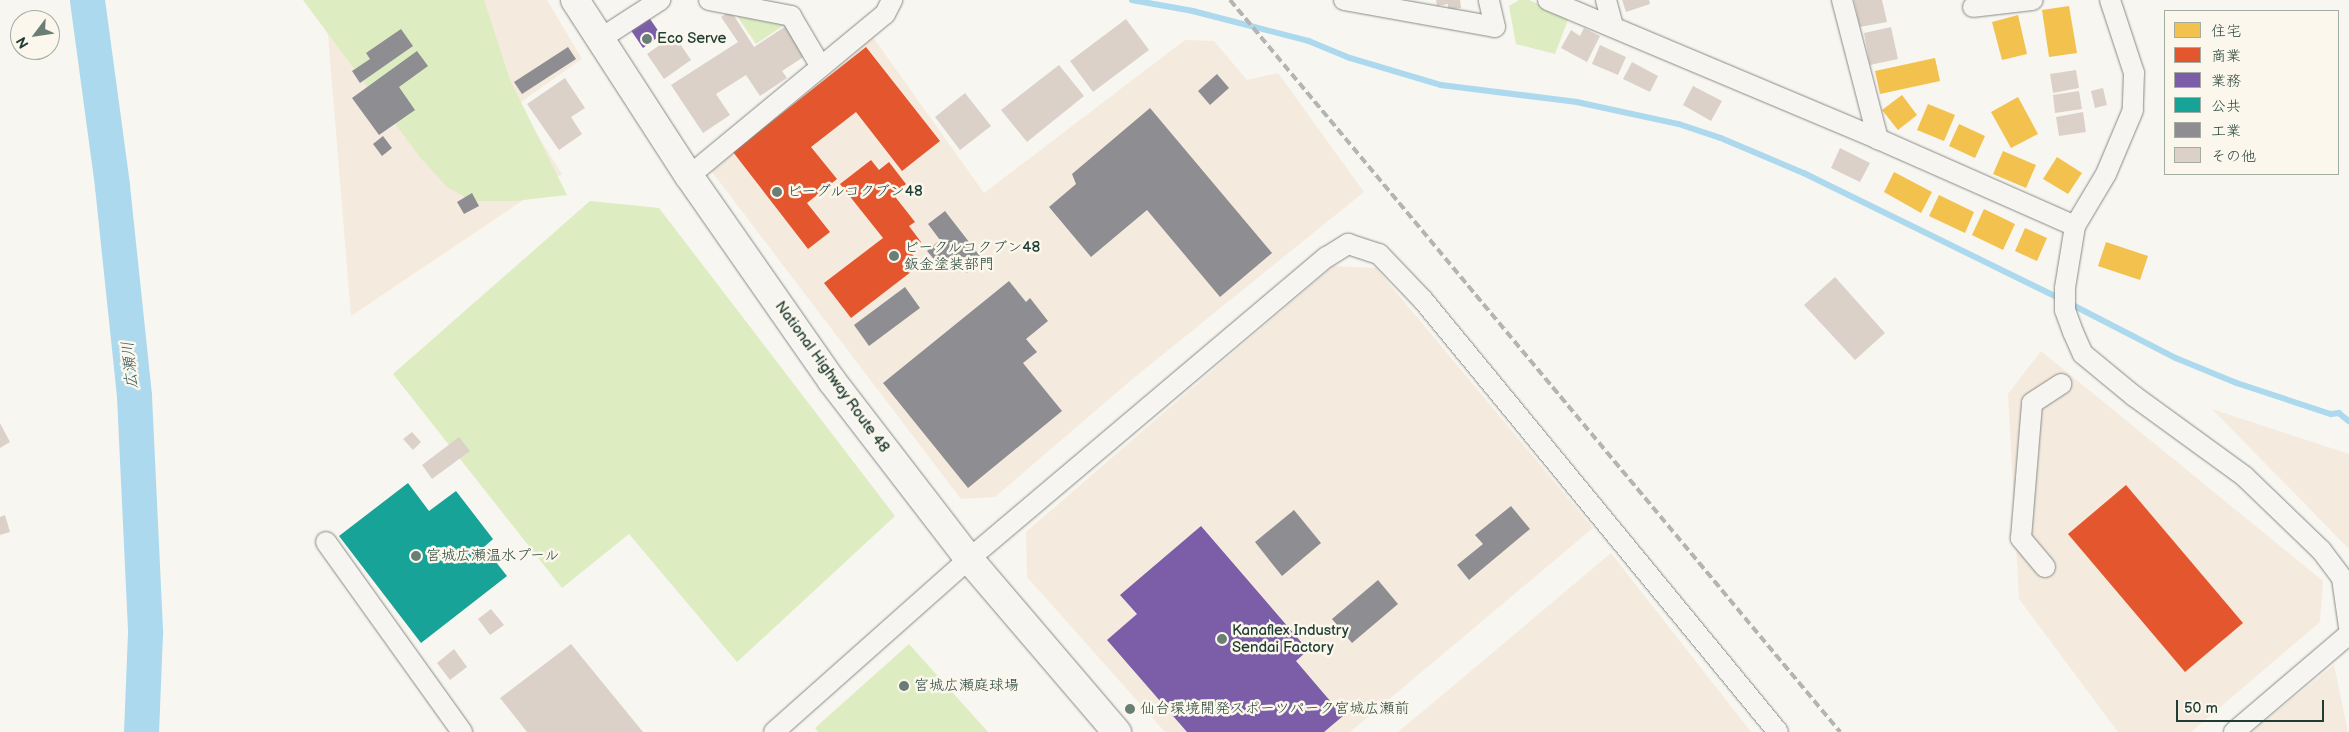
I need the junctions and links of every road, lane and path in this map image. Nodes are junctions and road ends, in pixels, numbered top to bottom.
1 (575, 0) edge
2 (660, 0) edge
3 (709, 0) edge
4 (892, 0) edge
5 (1344, 0) edge
6 (1489, 0) edge
7 (1548, 0) edge
8 (1606, 0) edge
9 (1842, 0) edge
10 (2032, 0) edge
11 (2110, 0) edge
12 (1973, 7) dead end
13 (1612, 27) junction
14 (600, 39) junction
15 (821, 67) junction
16 (1878, 139) junction
17 (689, 176) junction
18 (2075, 226) junction
19 (2061, 384) dead end
20 (326, 542) dead end
21 (969, 559) junction
22 (2045, 567) dead end
23 (2349, 626) edge
24 (2349, 634) edge
25 (462, 732) edge
26 (774, 732) edge
27 (1117, 732) edge
28 (1778, 732) edge
29 (2234, 732) edge

1 - 14 highway, National Highway Route 48
2 - 14 street
3 - 15 street
4 - 15 street
5 - 6 street
7 - 13 street
8 - 13 street
9 - 16 street
10 - 12 street
11 - 18 street
13 - 16 street
14 - 17 highway, National Highway Route 48
15 - 17 street
16 - 18 street
17 - 21 highway, National Highway Route 48
18 - 23 street
19 - 22 street
20 - 25 street
21 - 26 street
21 - 27 highway, National Highway Route 48
21 - 28 street
24 - 29 street

